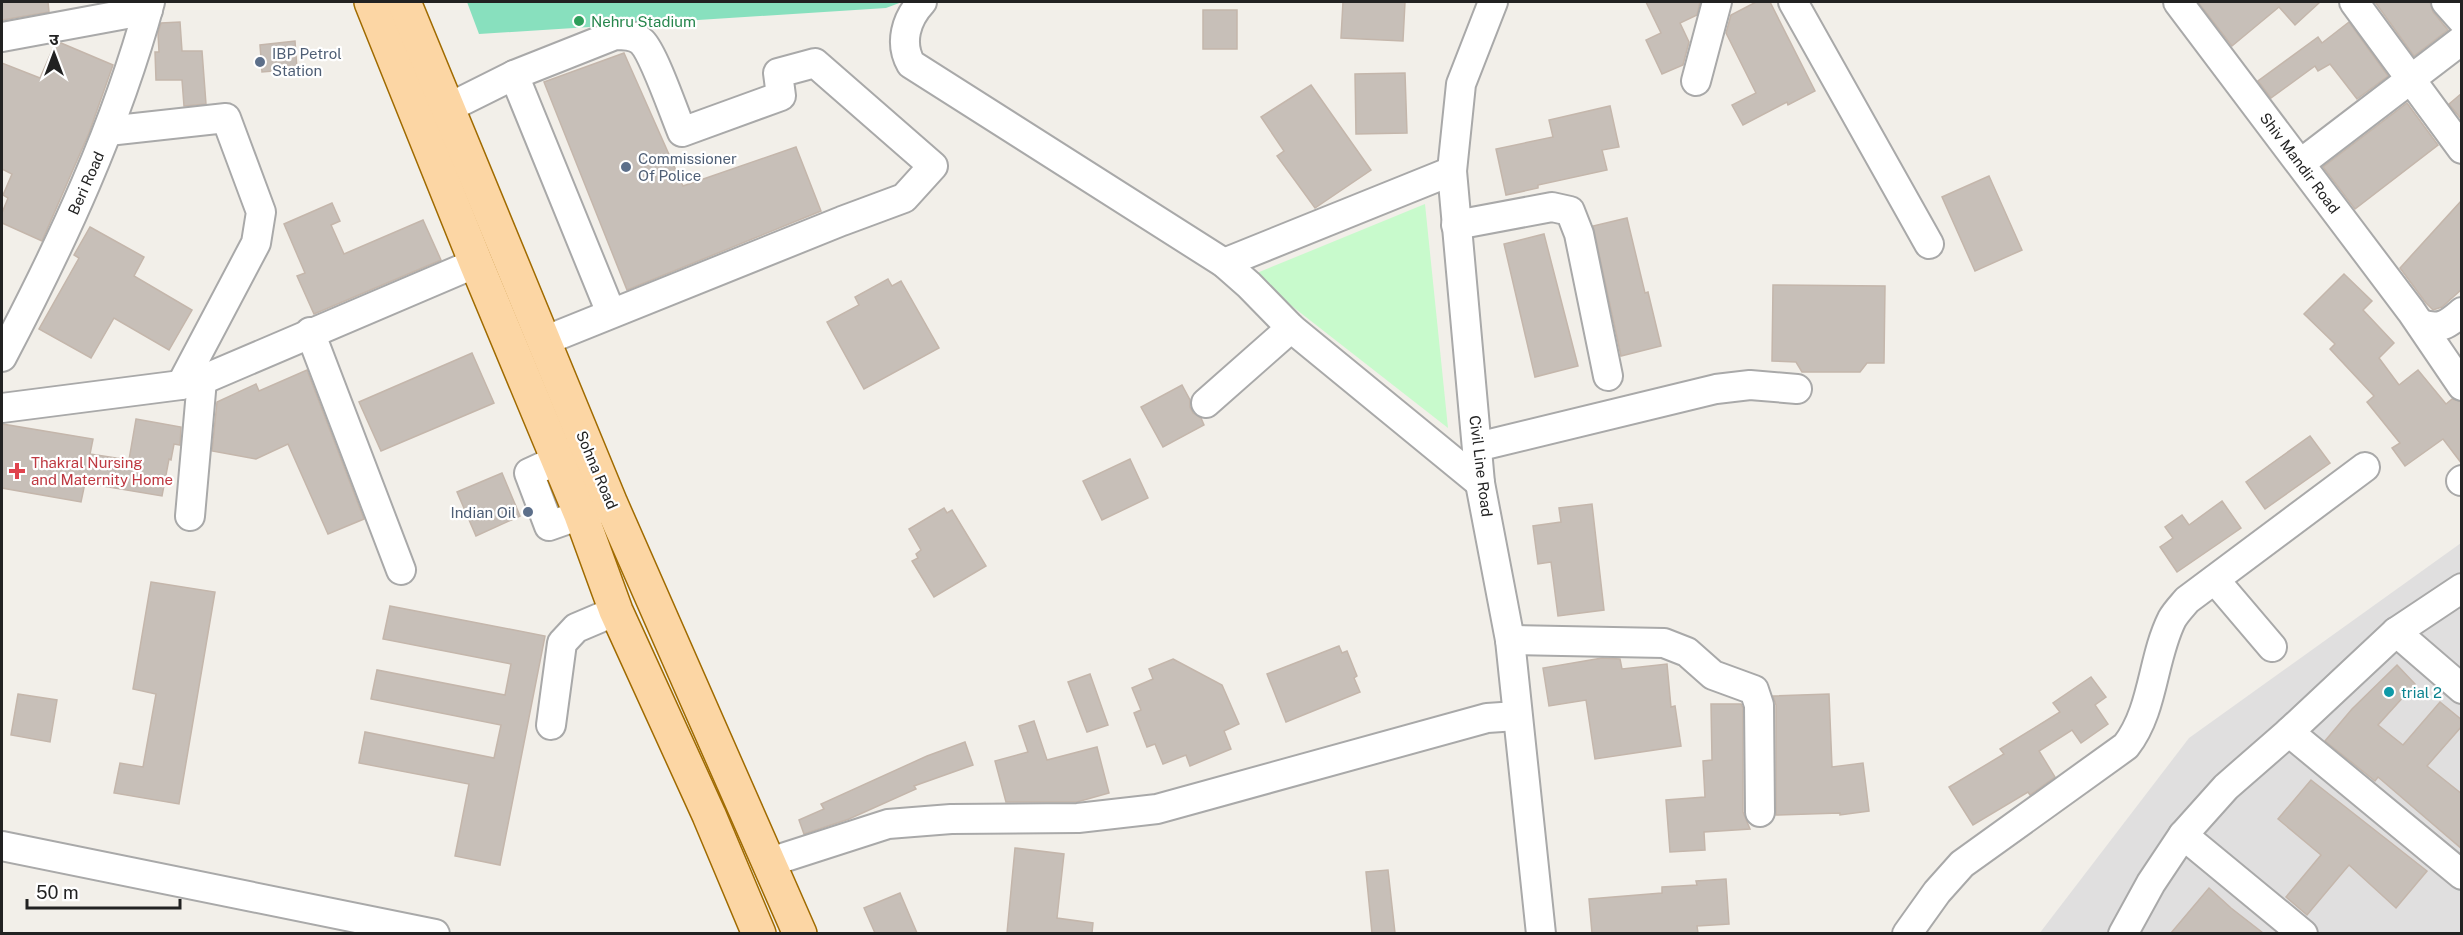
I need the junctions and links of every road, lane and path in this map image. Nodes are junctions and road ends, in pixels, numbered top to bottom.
1 (371, 2) edge
2 (404, 2) edge
3 (922, 2) edge
4 (1493, 2) edge
5 (1717, 2) edge
6 (1793, 2) edge
7 (2178, 2) edge
8 (2354, 2) edge
9 (2446, 2) edge
10 (149, 6) edge
11 (2462, 20) edge
12 (2, 37) edge
13 (2462, 40) edge
14 (514, 75) junction
15 (2412, 80) junction
16 (1696, 81) dead end
17 (433, 114) junction
18 (108, 131) junction
19 (2462, 149) edge
20 (2301, 163) junction
21 (1452, 171) junction
22 (1456, 225) junction
23 (1929, 244) dead end
24 (476, 263) junction
25 (1224, 263) junction
26 (14, 309) edge
27 (2462, 312) edge
28 (611, 313) junction
29 (2421, 324) junction
30 (1291, 328) junction
31 (310, 332) junction
32 (544, 341) junction
33 (2, 357) edge
34 (1608, 376) dead end
35 (191, 382) junction
36 (2462, 386) edge
37 (1797, 389) dead end
38 (1206, 403) dead end
39 (2, 408) edge
40 (588, 447) junction
41 (1477, 447) junction
42 (558, 459) junction
43 (2365, 467) dead end
44 (1480, 483) junction
45 (611, 504) junction
46 (581, 515) junction
47 (190, 516) dead end
48 (401, 570) dead end
49 (2215, 580) junction
50 (2462, 588) edge
51 (616, 611) junction
52 (2396, 632) junction
53 (1510, 640) junction
54 (2272, 647) dead end
55 (2462, 689) edge
56 (1517, 716) junction
57 (551, 724) dead end
58 (2289, 732) junction
59 (1760, 812) dead end
60 (2183, 835) junction
61 (2, 846) edge
62 (770, 862) junction
63 (2462, 875) edge
64 (435, 933) edge
65 (759, 933) edge
66 (800, 933) edge
67 (1541, 933) edge
68 (1907, 933) edge
69 (2123, 933) edge
70 (2303, 933) edge

1 - 17 main road, Sohna Road
2 - 17 main road, Sohna Road
3 - 25 street
4 - 21 street, Civil Line Road
5 - 16 street
6 - 23 street
7 - 20 street, Shiv Mandir Road
8 - 15 street
9 - 11 street
10 - 12 street
10 - 18 street, Beri Road
13 - 15 street
14 - 17 street
14 - 28 street
14 - 28 street
15 - 19 street
15 - 20 street
17 - 24 main road, Sohna Road
17 - 32 main road, Sohna Road
18 - 26 street, Beri Road
18 - 35 street
20 - 29 street, Shiv Mandir Road
21 - 22 street, Civil Line Road
21 - 25 street
22 - 34 street
22 - 41 street, Civil Line Road
24 - 31 street
24 - 42 main road, Sohna Road
25 - 30 street
26 - 33 street, Beri Road
27 - 29 street
28 - 32 street
29 - 36 street, Shiv Mandir Road
30 - 38 street
30 - 44 street
31 - 35 street
31 - 48 street
32 - 40 main road, Sohna Road
35 - 39 street
35 - 47 street
37 - 41 street
40 - 42 street
40 - 45 main road, Sohna Road
41 - 44 street, Civil Line Road
42 - 46 main road, Sohna Road
43 - 49 street
44 - 53 street, Civil Line Road
45 - 46 street
45 - 62 main road, Sohna Road
46 - 51 main road, Sohna Road
49 - 54 street
49 - 68 street
50 - 52 street
51 - 57 street
51 - 65 main road, Sohna Road
52 - 55 street
52 - 58 street
53 - 56 street, Civil Line Road
53 - 59 street
56 - 62 street
56 - 67 street, Civil Line Road
58 - 60 street
58 - 63 street
60 - 69 street
60 - 70 street
61 - 64 street
62 - 66 main road, Sohna Road

